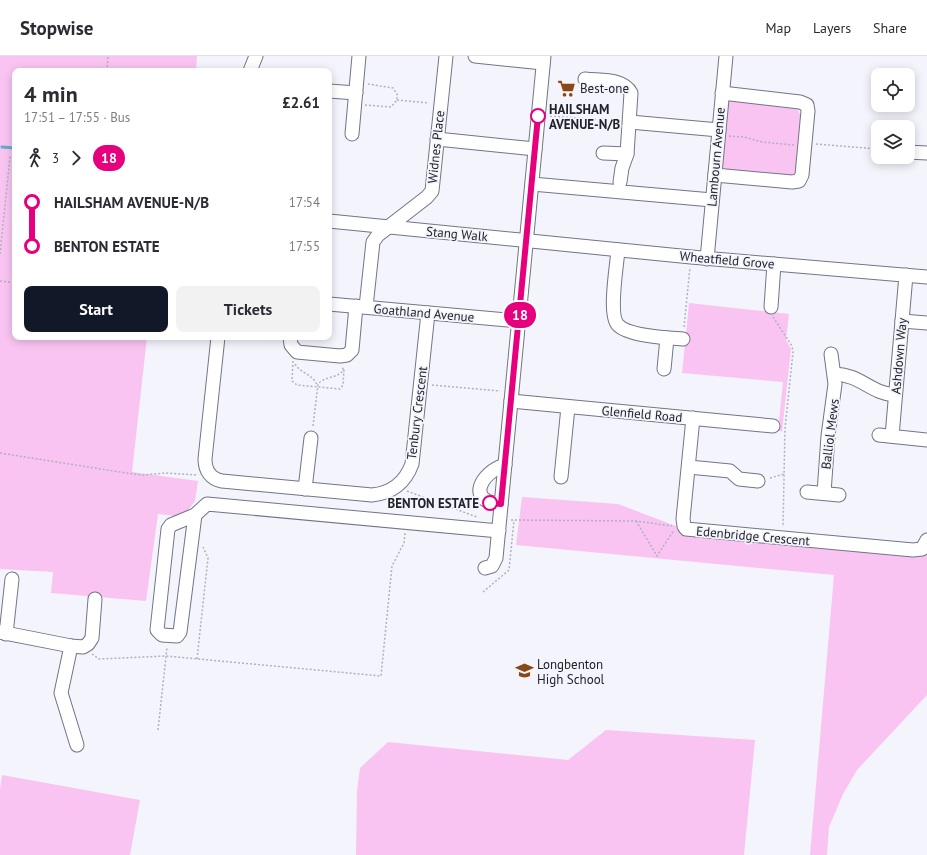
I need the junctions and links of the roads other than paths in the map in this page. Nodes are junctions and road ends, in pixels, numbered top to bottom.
1 (256, 56) edge
2 (359, 56) edge
3 (446, 56) edge
4 (474, 56) edge
5 (726, 56) edge
6 (544, 59) edge
7 (251, 68) edge
8 (585, 80) dead end
9 (332, 91) edge
10 (356, 93) junction
11 (722, 93) junction
12 (630, 122) junction
13 (719, 130) junction
14 (352, 134) dead end
15 (437, 139) junction
16 (535, 149) junction
17 (915, 152) edge
18 (603, 153) dead end
19 (927, 153) edge
20 (627, 154) junction
21 (715, 175) junction
22 (620, 182) dead end
23 (532, 184) junction
24 (712, 200) junction
25 (332, 221) edge
26 (388, 228) junction
27 (526, 241) junction
28 (618, 250) junction
29 (707, 259) junction
30 (774, 264) junction
31 (906, 275) junction
32 (927, 277) edge
33 (332, 304) edge
34 (361, 307) junction
35 (771, 307) road end
36 (428, 313) junction
37 (519, 321) junction
38 (902, 321) junction
39 (927, 323) edge
40 (667, 338) junction
41 (218, 340) edge
42 (290, 340) edge
43 (683, 340) road end
44 (831, 354) dead end
45 (664, 368) dead end
46 (835, 374) junction
47 (895, 395) junction
48 (512, 397) junction
49 (568, 407) junction
50 (693, 418) junction
51 (773, 426) dead end
52 (879, 435) dead end
53 (892, 436) junction
54 (311, 438) road end
55 (927, 440) edge
56 (505, 465) junction
57 (689, 467) junction
58 (561, 477) dead end
59 (758, 481) road end
60 (305, 489) junction
61 (808, 492) dead end
62 (824, 493) junction
63 (839, 495) dead end
64 (501, 504) junction
65 (195, 515) junction
66 (499, 525) junction
67 (927, 540) edge
68 (485, 568) dead end
69 (12, 579) dead end
70 (95, 599) dead end
71 (3, 633) edge
72 (70, 646) junction
73 (77, 745) dead end

1 - 7 street
2 - 10 street
3 - 15 street, Widnes Place
4 - 6 street
5 - 11 street, Lambourn Avenue
6 - 16 street
8 - 12 street
9 - 10 street
10 - 14 street
11 - 13 street, Lambourn Avenue
11 - 21 street
12 - 13 street
12 - 20 street
13 - 21 street, Lambourn Avenue
15 - 16 street
15 - 26 street, Widnes Place
16 - 23 street
17 - 19 street
18 - 20 street
20 - 22 street
21 - 24 street, Lambourn Avenue
23 - 24 street
23 - 27 street
24 - 29 street, Lambourn Avenue
25 - 26 street, Stang Walk
26 - 27 street, Stang Walk
26 - 34 street, Widnes Place
27 - 28 street, Wheatfield Grove
27 - 37 street
28 - 29 street, Wheatfield Grove
28 - 40 street
29 - 30 street, Wheatfield Grove
30 - 31 street, Wheatfield Grove
30 - 35 street
31 - 32 street, Wheatfield Grove
31 - 38 street, Ashdown Way
33 - 34 street, Goathland Avenue
34 - 36 street, Goathland Avenue
34 - 42 street, Widnes Place
36 - 37 street, Goathland Avenue
36 - 60 street, Tenbury Crescent
37 - 48 street
38 - 39 street
38 - 47 street, Ashdown Way
40 - 43 street
40 - 45 street
41 - 60 street, Tenbury Crescent
44 - 46 street, Balliol Mews
46 - 47 street
46 - 62 street, Balliol Mews
47 - 53 street, Ashdown Way
48 - 49 street, Glenfield Road
48 - 56 street
49 - 50 street, Glenfield Road
49 - 58 street
50 - 51 street, Glenfield Road
50 - 57 street, Edenbridge Crescent
52 - 53 street
53 - 55 street
54 - 60 street
56 - 64 street
56 - 64 street
57 - 59 street
57 - 67 street, Edenbridge Crescent
61 - 62 street
62 - 63 street
64 - 66 street
65 - 65 street
65 - 66 street
66 - 68 street
69 - 71 street
70 - 72 street
71 - 72 street
72 - 73 street

